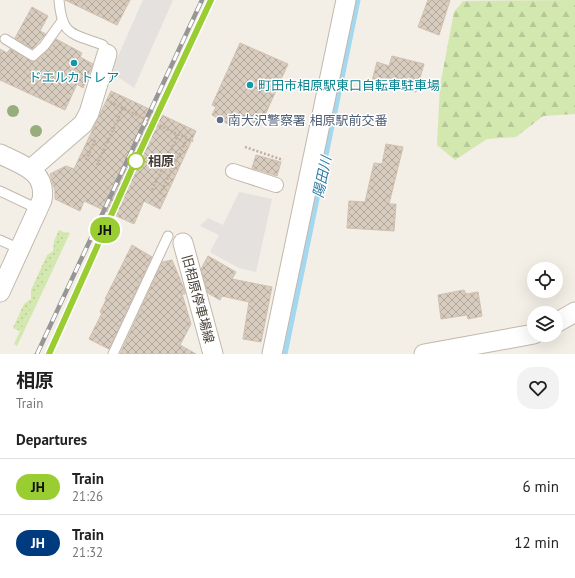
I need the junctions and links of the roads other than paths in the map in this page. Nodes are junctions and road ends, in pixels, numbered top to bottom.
1 (59, 0) edge
2 (346, 0) edge
3 (62, 21) junction
4 (6, 39) dead end
5 (107, 54) joint
6 (0, 154) edge
7 (31, 169) junction
8 (233, 171) dead end
9 (276, 185) dead end
10 (0, 191) edge
11 (38, 209) junction
12 (175, 239) joint
13 (0, 240) edge
14 (20, 249) junction
15 (0, 292) edge
16 (575, 312) edge
17 (563, 319) edge
18 (527, 336) edge
19 (472, 350) edge
20 (113, 354) edge
21 (213, 354) edge
22 (272, 354) edge
23 (424, 354) edge

1 - 3 lane
2 - 22 street
3 - 4 lane
3 - 5 lane
5 - 7 street
6 - 7 street
7 - 11 street
8 - 9 street
10 - 11 lane
11 - 14 street
12 - 20 lane
12 - 21 street, 旧相原停車場線
13 - 14 lane
14 - 15 street
16 - 17 street
18 - 19 street
19 - 23 street

